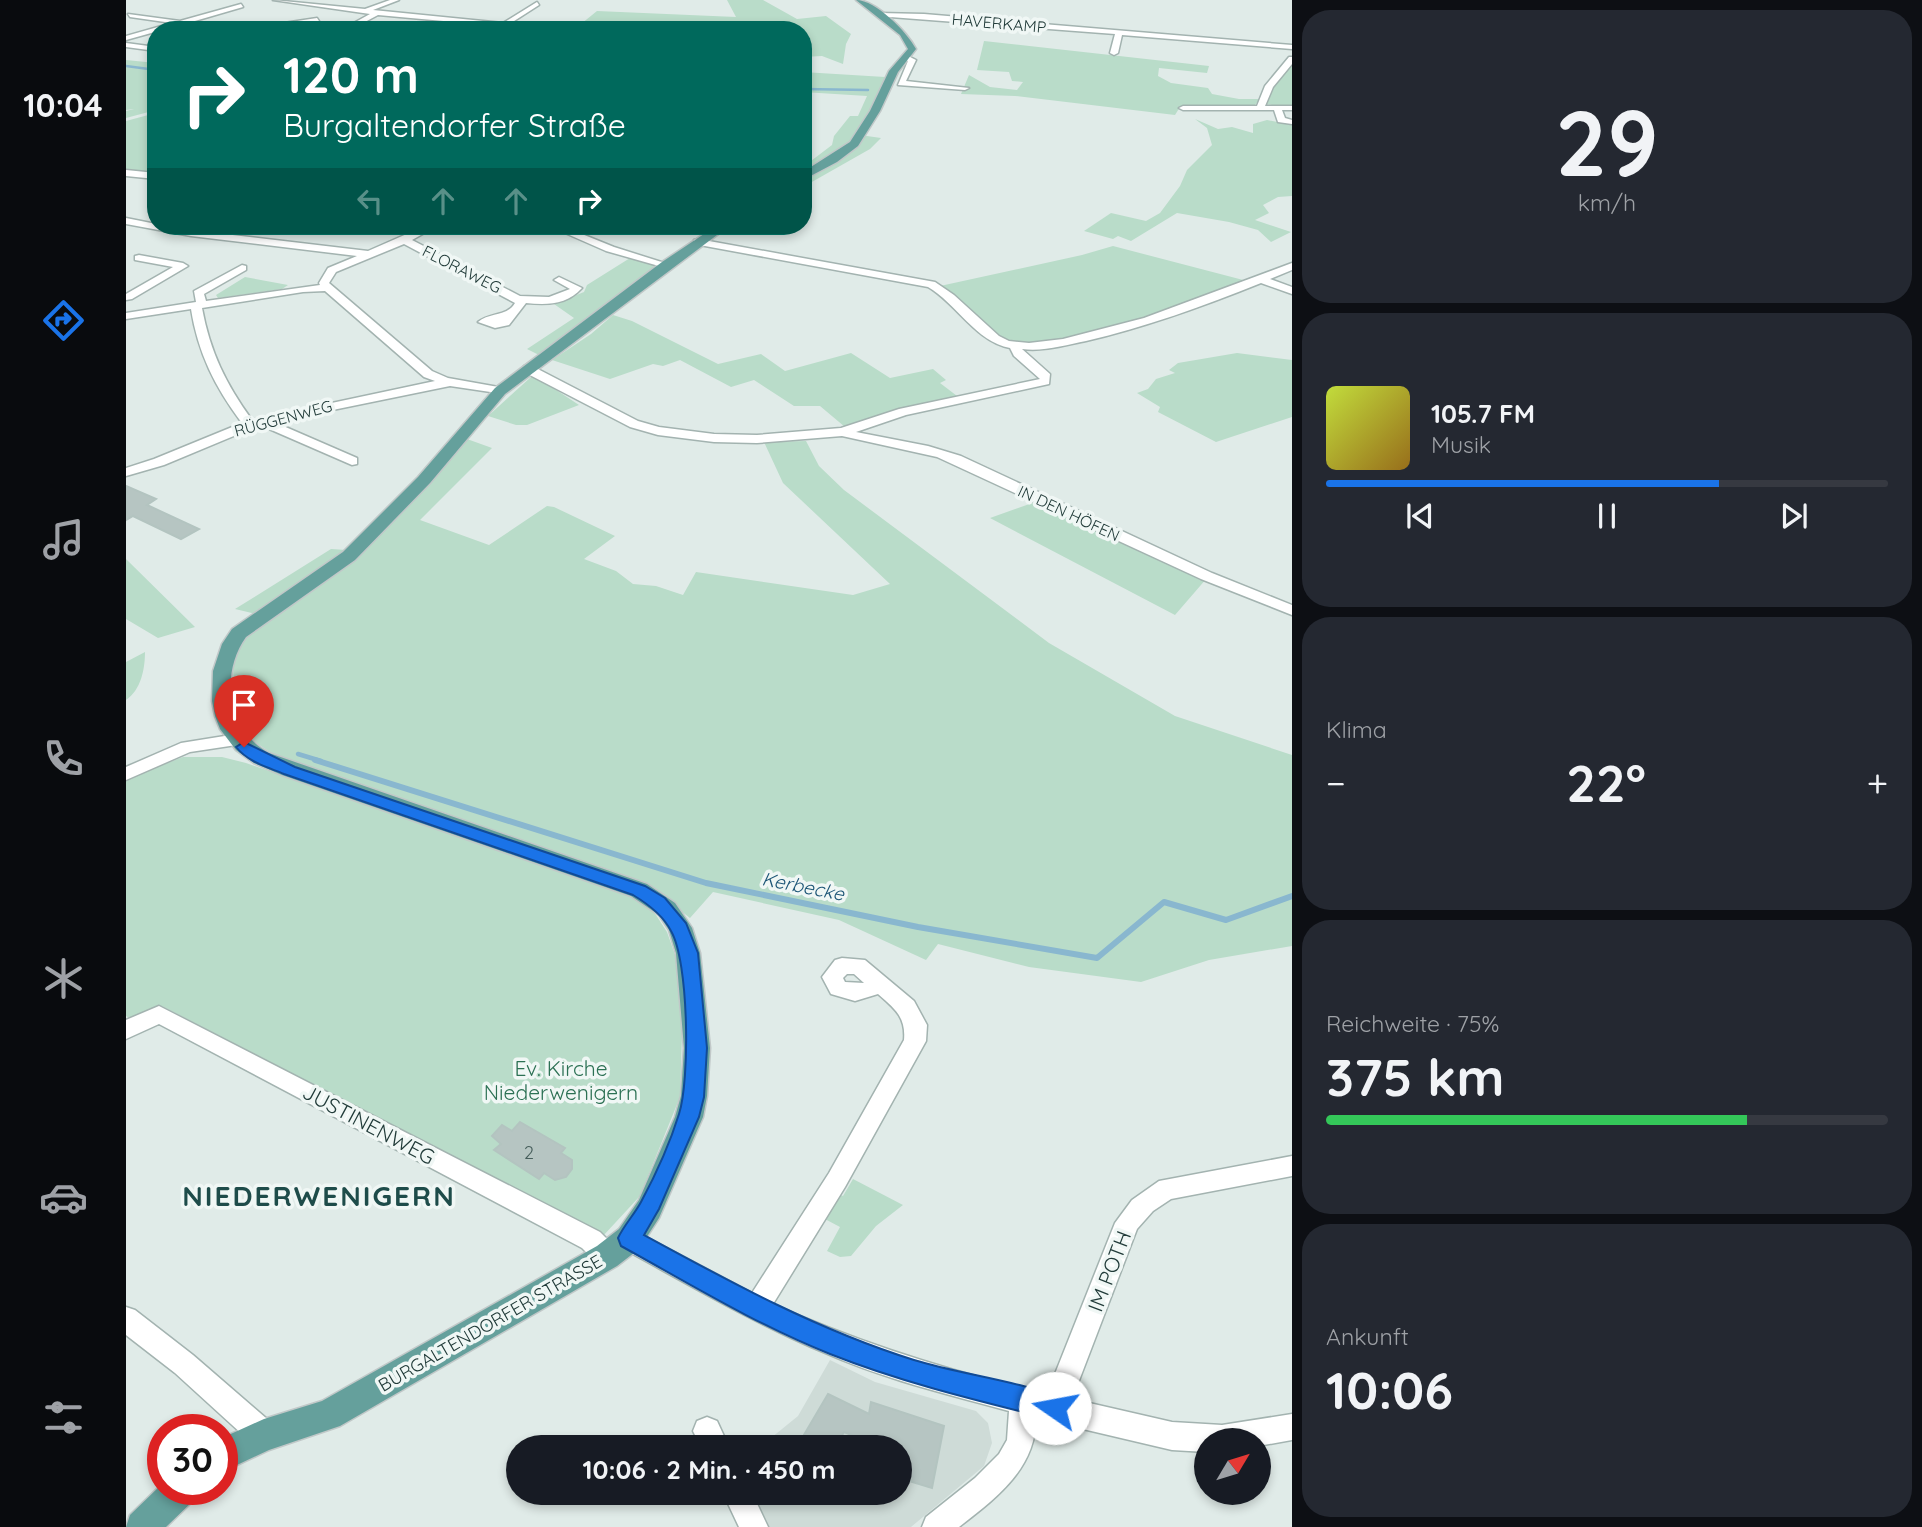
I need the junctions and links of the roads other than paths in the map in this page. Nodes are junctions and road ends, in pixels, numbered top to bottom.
1 (277, 0) edge
2 (396, 0) edge
3 (860, 0) edge
4 (240, 3) edge
5 (524, 5) dead end
6 (364, 11) junction
7 (377, 13) junction
8 (879, 15) junction
9 (130, 16) dead end
10 (317, 20) dead end
11 (177, 21) joint
12 (251, 21) edge
13 (311, 21) edge
14 (361, 21) edge
15 (461, 21) edge
16 (509, 21) edge
17 (147, 31) edge
18 (1119, 33) junction
19 (126, 38) edge
20 (126, 45) edge
21 (1292, 47) edge
22 (147, 48) edge
23 (1114, 53) dead end
24 (906, 57) junction
25 (1292, 59) edge
26 (965, 88) dead end
27 (1261, 106) junction
28 (1183, 108) dead end
29 (1277, 108) junction
30 (1292, 108) edge
31 (1292, 122) edge
32 (812, 172) edge
33 (126, 173) edge
34 (147, 175) edge
35 (126, 221) edge
36 (143, 224) junction
37 (147, 225) edge
38 (126, 233) edge
39 (225, 235) edge
40 (414, 235) edge
41 (576, 235) edge
42 (709, 235) edge
43 (404, 240) junction
44 (698, 242) junction
45 (366, 254) junction
46 (139, 258) dead end
47 (666, 265) junction
48 (1292, 266) edge
49 (242, 268) dead end
50 (1262, 280) junction
51 (559, 281) dead end
52 (328, 288) junction
53 (1292, 291) edge
54 (127, 297) edge
55 (518, 299) junction
56 (199, 305) junction
57 (148, 313) junction
58 (126, 316) edge
59 (510, 316) dead end
60 (1015, 347) junction
61 (528, 369) junction
62 (446, 383) junction
63 (499, 391) junction
64 (263, 422) junction
65 (249, 424) junction
66 (842, 432) junction
67 (352, 461) dead end
68 (126, 472) edge
69 (1292, 610) edge
70 (237, 740) junction
71 (126, 774) edge
72 (880, 983) dead end
73 (126, 1030) edge
74 (1292, 1166) edge
75 (618, 1247) junction
76 (756, 1309) junction
77 (126, 1319) edge
78 (1022, 1401) junction
79 (1055, 1408) junction
80 (1292, 1427) edge
81 (264, 1434) junction
82 (238, 1448) edge
83 (165, 1505) edge
84 (743, 1505) edge
85 (142, 1527) edge
86 (754, 1527) edge
87 (936, 1527) edge

1 - 6 street
2 - 6 street
3 - 8 main road
4 - 11 street
4 - 12 street
5 - 16 street
6 - 7 street
7 - 14 street
7 - 15 street
8 - 18 street, HAVERKAMP
8 - 24 main road
9 - 11 street
10 - 13 street
17 - 19 street
18 - 21 street, HAVERKAMP
18 - 23 street
20 - 22 street
24 - 26 street
24 - 32 main road
25 - 27 street
27 - 28 street
27 - 29 street
29 - 30 street
29 - 31 street
33 - 34 street
35 - 36 street
36 - 37 street
36 - 38 street
39 - 45 street
40 - 43 street
41 - 47 street
42 - 44 main road
43 - 45 street
43 - 55 street, FLORAWEG
44 - 47 main road
44 - 60 street, IN DEN HÖFEN
45 - 52 street
46 - 54 street
47 - 61 main road
48 - 50 street
49 - 56 street
50 - 53 street
50 - 60 street
51 - 55 street, FLORAWEG
52 - 56 street
52 - 62 street
54 - 57 street
55 - 59 street, FLORAWEG
56 - 57 street
56 - 65 street
57 - 58 street
60 - 66 street, IN DEN HÖFEN
61 - 63 main road
61 - 66 street, IN DEN HÖFEN
62 - 63 street
62 - 64 street, RÜGGENWEG
63 - 70 main road
64 - 65 street, RÜGGENWEG
64 - 67 street
65 - 68 street, RÜGGENWEG
66 - 69 street, IN DEN HÖFEN
70 - 71 street
70 - 75 main road, BURGALTENDORFER STRASSE
72 - 76 street
73 - 75 street, JUSTINENWEG
74 - 79 street, IM POTH
75 - 76 street
75 - 81 main road, BURGALTENDORFER STRASSE
76 - 78 street
77 - 81 street
78 - 79 street
78 - 87 street
79 - 80 street
81 - 82 main road, BURGALTENDORFER STRASSE
83 - 85 main road
84 - 86 street

